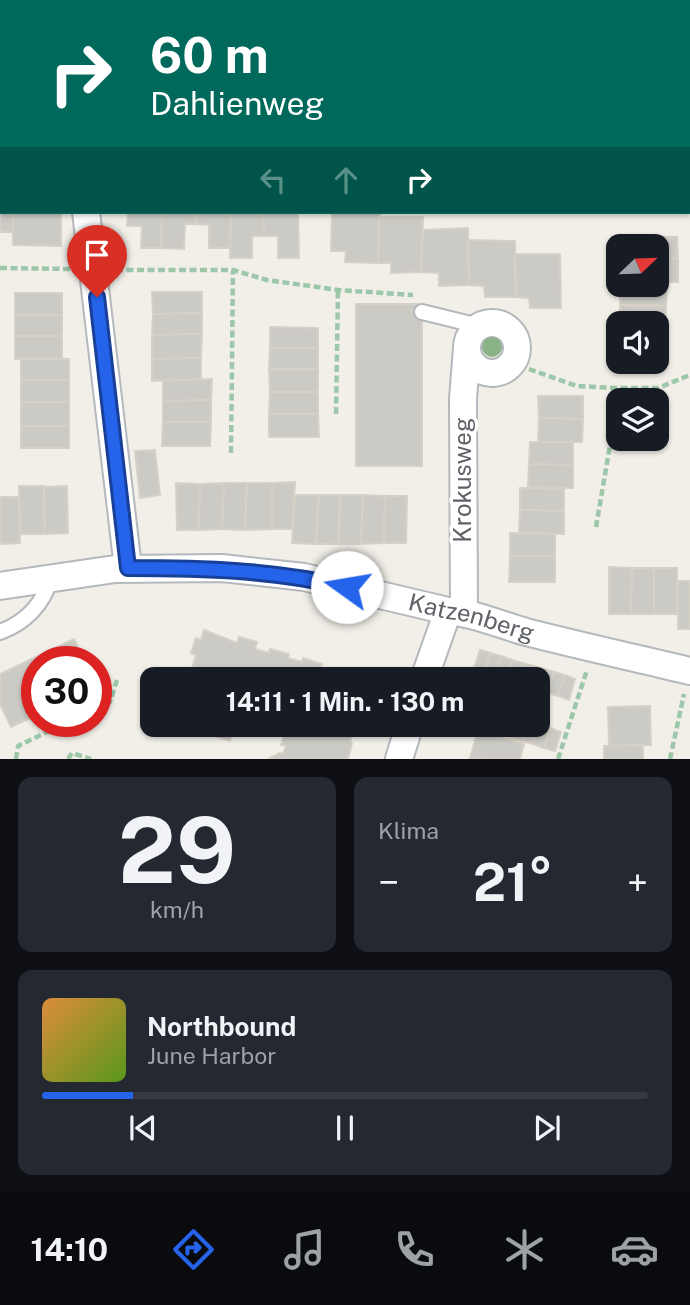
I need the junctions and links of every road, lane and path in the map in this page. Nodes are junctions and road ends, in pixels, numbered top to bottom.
1 (86, 214) edge
2 (0, 268) edge
3 (78, 269) dead end
4 (109, 270) dead end
5 (233, 270) junction
6 (338, 289) junction
7 (424, 295) dead end
8 (422, 312) dead end
9 (473, 337) joint
10 (529, 369) dead end
11 (690, 375) edge
12 (615, 388) edge
13 (658, 388) edge
14 (336, 414) dead end
15 (609, 451) edge
16 (231, 453) dead end
17 (596, 527) dead end
18 (128, 568) junction
19 (51, 578) junction
20 (0, 586) edge
21 (456, 612) junction
22 (0, 632) edge
23 (430, 667) edge
24 (588, 667) dead end
25 (117, 680) dead end
26 (688, 680) edge
27 (112, 696) edge
28 (38, 737) edge
29 (406, 737) edge
30 (16, 759) edge
31 (68, 759) edge
32 (91, 759) edge
33 (399, 759) edge
34 (558, 759) edge
35 (670, 759) edge

1 - 18 street
2 - 3 path
4 - 5 path
5 - 6 path
5 - 16 path
6 - 7 path
6 - 14 path
8 - 9 lane
9 - 21 street, Krokusweg
10 - 12 path
11 - 13 path
15 - 17 path
18 - 19 street, Katzenberg
18 - 21 street, Katzenberg
19 - 20 street, Katzenberg
19 - 22 lane
21 - 23 street, Krokusweg
21 - 26 street, Katzenberg
24 - 34 path
25 - 27 path
26 - 35 path
28 - 30 path
29 - 33 street
31 - 32 path

